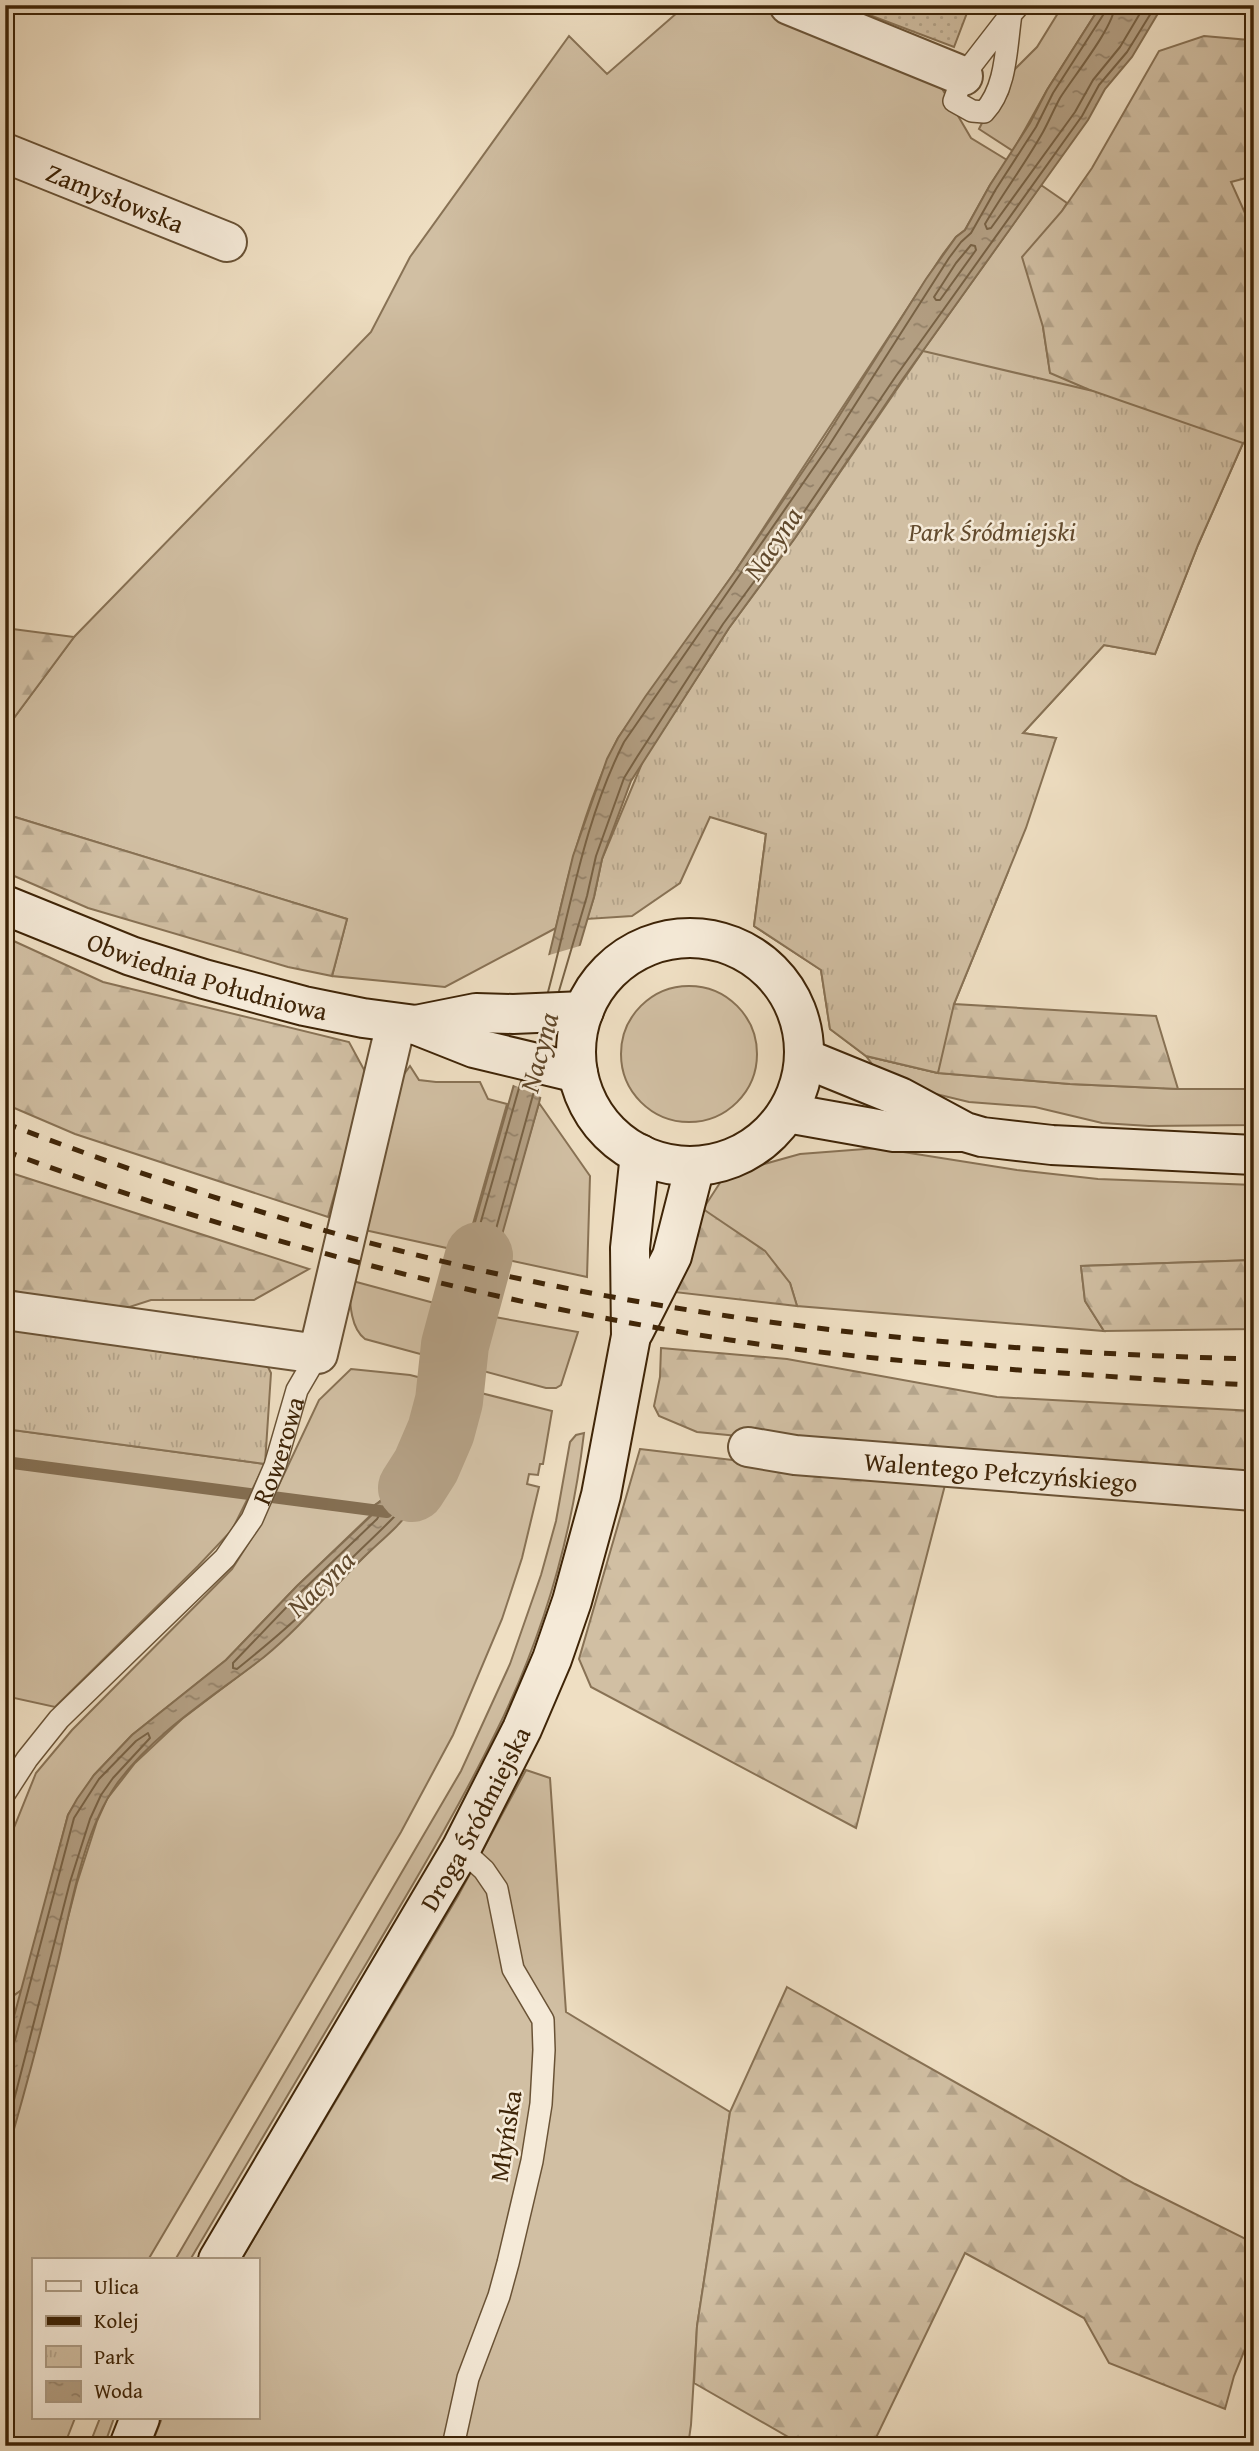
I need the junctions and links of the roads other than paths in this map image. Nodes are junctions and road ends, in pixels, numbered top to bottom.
1 (789, 5) edge
2 (1014, 8) edge
3 (963, 76) junction
4 (5, 153) edge
5 (227, 242) dead end
6 (5, 905) edge
7 (584, 1011) junction
8 (406, 1024) junction
9 (475, 1031) junction
10 (804, 1058) junction
11 (578, 1073) junction
12 (787, 1112) junction
13 (965, 1132) junction
14 (640, 1154) junction
15 (1254, 1155) edge
16 (695, 1166) junction
17 (5, 1310) edge
18 (631, 1336) junction
19 (318, 1354) junction
20 (748, 1447) dead end
21 (1254, 1491) edge
22 (5, 1793) edge
23 (461, 1849) junction
24 (219, 2258) edge
25 (139, 2420) edge
26 (129, 2446) edge
27 (453, 2446) edge

1 - 3 main road
2 - 3 lane
2 - 3 lane
4 - 5 main road, Zamysłowska
6 - 8 main road, Obwiednia Południowa
7 - 9 main road, Obwiednia Południowa
7 - 10 main road
7 - 11 main road
8 - 9 main road, Obwiednia Południowa
8 - 19 main road, Rowerowa
9 - 11 main road, Obwiednia Południowa
10 - 12 main road
10 - 13 main road
11 - 14 main road
12 - 13 main road
12 - 16 main road
13 - 15 main road
14 - 16 main road
14 - 18 main road, Droga Śródmiejska
16 - 18 main road, Droga Śródmiejska
17 - 19 main road
18 - 23 main road, Droga Śródmiejska
19 - 22 lane, Rowerowa
20 - 21 main road, Walentego Pełczyńskiego
23 - 24 main road, Droga Śródmiejska
23 - 27 lane, Młyńska
25 - 26 main road

